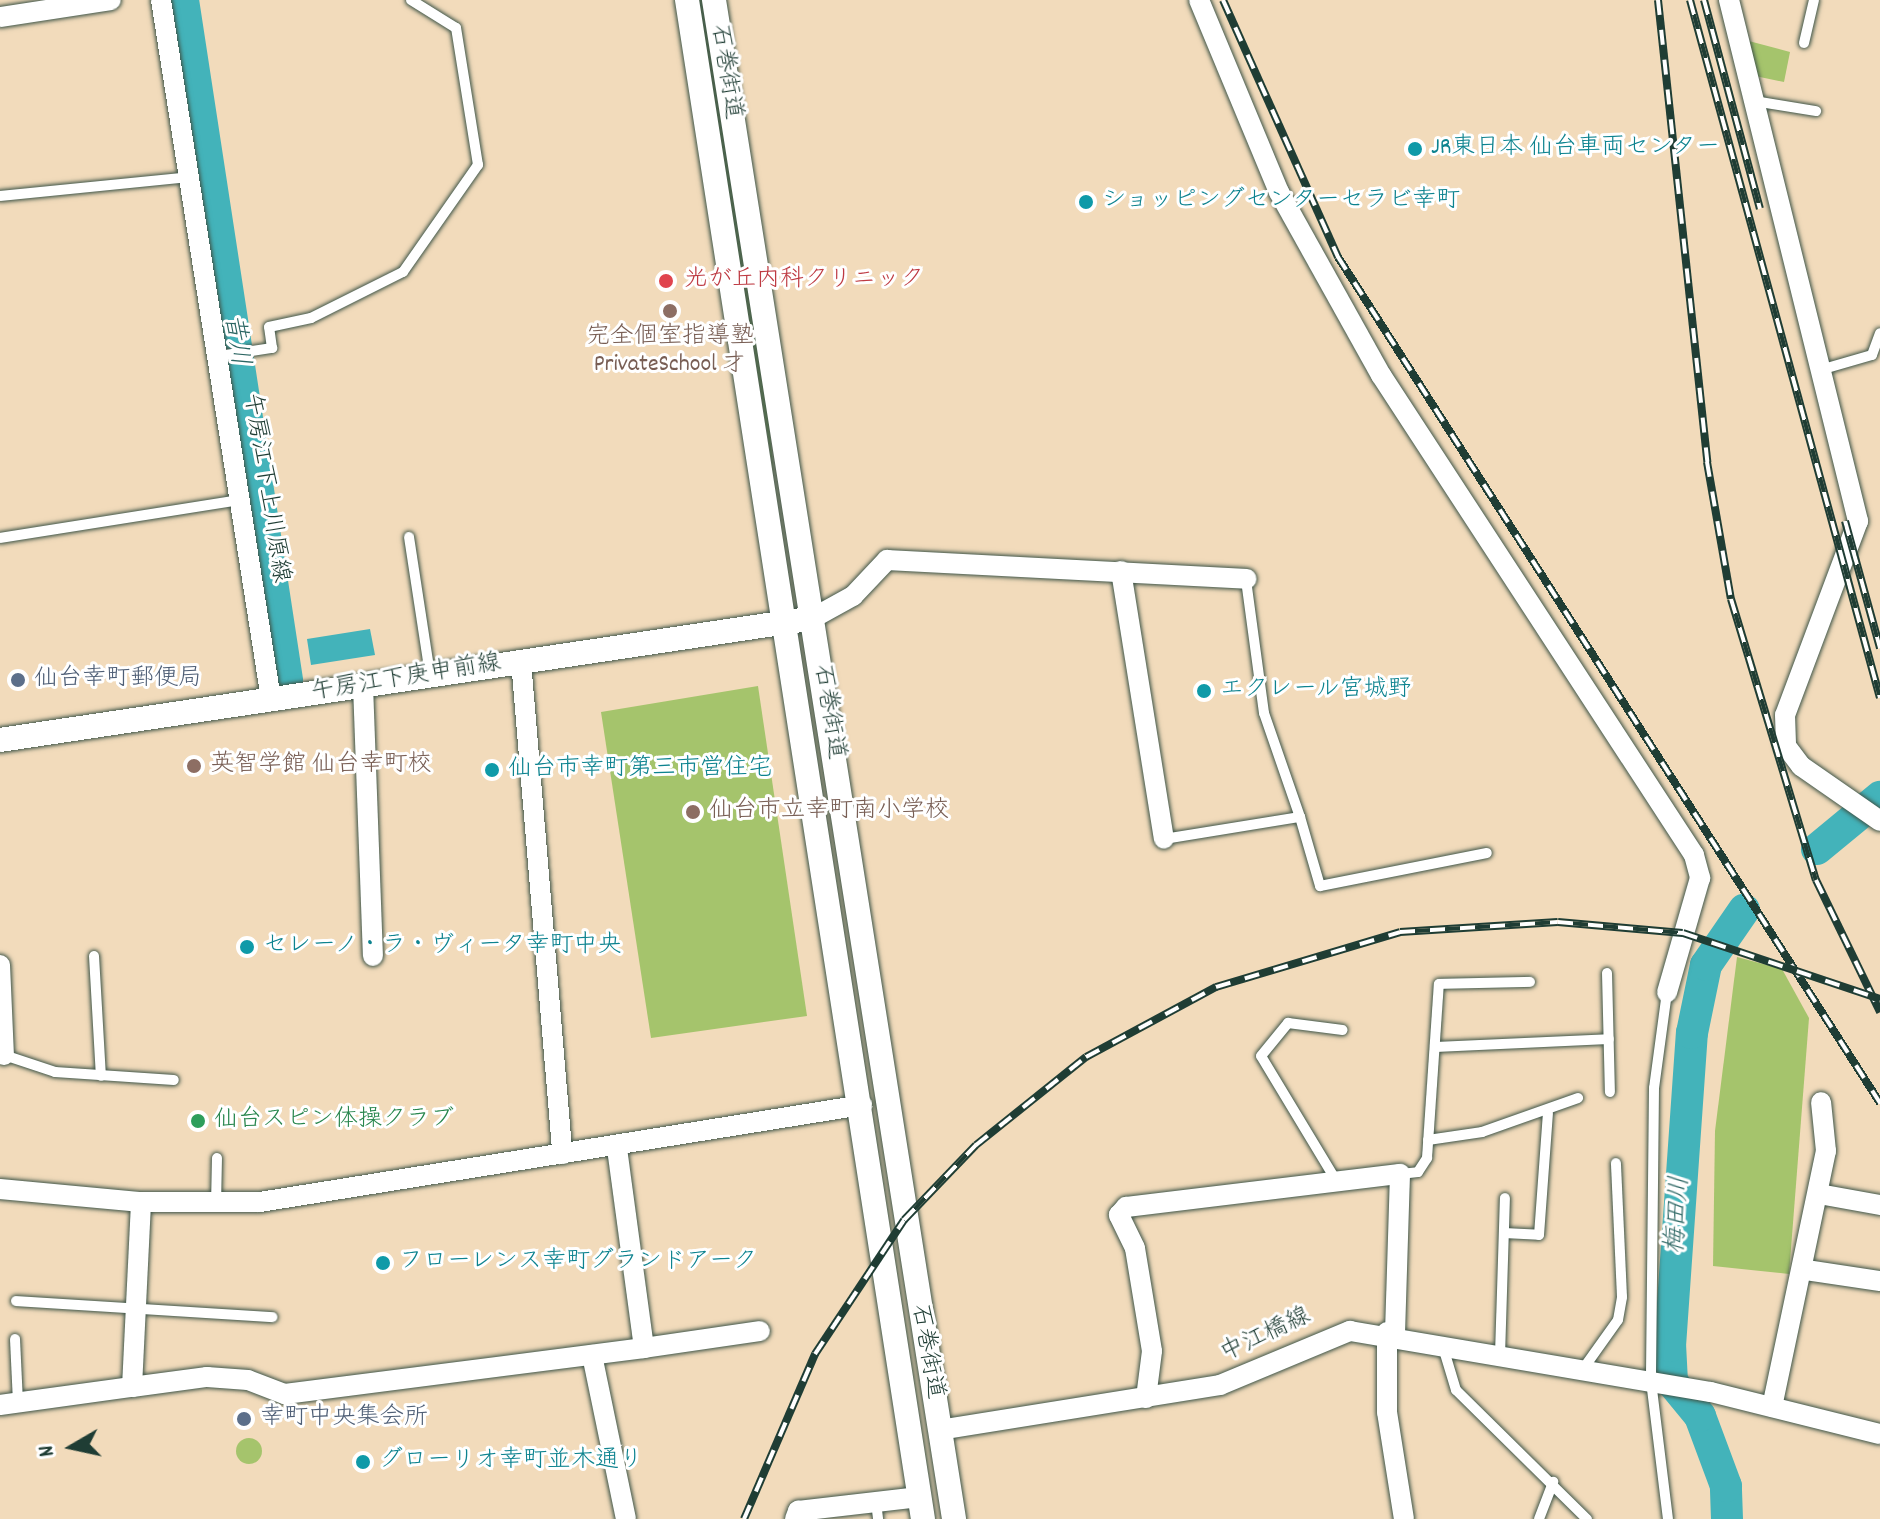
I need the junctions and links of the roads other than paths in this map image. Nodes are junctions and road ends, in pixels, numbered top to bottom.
1 (111, 0) edge
2 (161, 0) edge
3 (411, 0) edge
4 (687, 0) edge
5 (714, 0) edge
6 (1199, 0) edge
7 (1729, 0) edge
8 (1814, 0) edge
9 (0, 17) edge
10 (1804, 43) dead end
11 (1751, 101) junction
12 (1816, 111) dead end
13 (190, 177) junction
14 (0, 196) edge
15 (1880, 333) edge
16 (224, 356) junction
17 (1819, 370) junction
18 (241, 500) junction
19 (409, 537) dead end
20 (0, 538) edge
21 (1121, 571) junction
22 (1246, 579) joint
23 (813, 618) junction
24 (786, 623) junction
25 (521, 661) junction
26 (430, 675) junction
27 (363, 685) junction
28 (271, 699) junction
29 (0, 740) edge
30 (1300, 817) junction
31 (1880, 821) edge
32 (1164, 839) joint
33 (1487, 853) dead end
34 (94, 956) dead end
35 (373, 956) dead end
36 (0, 965) edge
37 (1607, 973) dead end
38 (1530, 982) dead end
39 (1667, 992) joint
40 (1343, 1030) dead end
41 (1609, 1039) junction
42 (1435, 1047) junction
43 (4, 1055) joint
44 (101, 1076) junction
45 (174, 1080) dead end
46 (1610, 1092) dead end
47 (1578, 1098) dead end
48 (1821, 1102) dead end
49 (862, 1105) junction
50 (1548, 1113) junction
51 (1428, 1140) junction
52 (617, 1149) junction
53 (562, 1154) junction
54 (217, 1158) dead end
55 (1616, 1163) dead end
56 (1400, 1174) junction
57 (1334, 1177) junction
58 (0, 1189) edge
59 (1819, 1194) junction
60 (1505, 1198) dead end
61 (141, 1202) junction
62 (1880, 1205) edge
63 (216, 1207) junction
64 (1504, 1233) junction
65 (1806, 1270) junction
66 (1880, 1281) edge
67 (16, 1301) dead end
68 (136, 1309) junction
69 (273, 1317) dead end
70 (760, 1331) dead end
71 (1391, 1333) junction
72 (15, 1339) dead end
73 (1442, 1345) junction
74 (644, 1348) junction
75 (592, 1355) junction
76 (1500, 1355) junction
77 (1583, 1369) junction
78 (1656, 1382) junction
79 (132, 1387) junction
80 (1146, 1398) junction
81 (9, 1404) edge
82 (1772, 1407) junction
83 (939, 1430) junction
84 (911, 1434) junction
85 (1880, 1434) edge
86 (1553, 1482) junction
87 (921, 1508) edge
88 (877, 1510) edge
89 (798, 1516) edge
90 (626, 1519) edge
91 (954, 1519) edge
92 (1404, 1519) edge
93 (1539, 1519) edge
94 (1587, 1519) edge
95 (1668, 1519) edge

1 - 9 street
2 - 13 street, 午房江下上川原線
3 - 16 lane
4 - 24 street, 石巻街道
5 - 23 street, 石巻街道
6 - 39 street
7 - 11 street
8 - 10 lane
11 - 12 lane
11 - 17 street
13 - 14 lane
13 - 16 street, 午房江下上川原線
15 - 17 lane
16 - 18 street, 午房江下上川原線
17 - 31 street
18 - 20 lane
18 - 28 street, 午房江下上川原線
19 - 26 lane
21 - 22 street
21 - 23 street
21 - 32 street
22 - 30 lane
23 - 24 street, 午房江下庚申前線
23 - 83 street, 石巻街道
24 - 25 street, 午房江下庚申前線
24 - 49 street, 石巻街道
25 - 26 street, 午房江下庚申前線
25 - 53 street
26 - 27 street, 午房江下庚申前線
27 - 28 street, 午房江下庚申前線
27 - 35 street
28 - 29 street, 午房江下庚申前線
30 - 32 lane
30 - 33 lane
34 - 44 lane
36 - 43 street
37 - 41 lane
38 - 42 lane
39 - 78 lane
40 - 57 lane
41 - 42 lane
41 - 46 lane
42 - 51 lane
43 - 44 lane
44 - 45 lane
47 - 50 lane
48 - 59 street
49 - 52 street
49 - 84 street, 石巻街道
50 - 51 lane
50 - 64 lane
51 - 56 lane
52 - 53 street
52 - 74 street
53 - 63 street
54 - 63 lane
55 - 77 lane
56 - 57 street
56 - 71 street
57 - 80 street
58 - 61 street
59 - 62 street
59 - 65 street
60 - 64 lane
61 - 63 street
61 - 68 street
64 - 76 lane
65 - 66 street
65 - 82 street
67 - 68 lane
68 - 69 lane
68 - 79 street
70 - 74 street
71 - 73 street, 中江橋線
71 - 80 street, 中江橋線
71 - 92 street
72 - 81 lane
73 - 76 street, 中江橋線
73 - 86 lane
74 - 75 street
75 - 79 street
75 - 90 street
76 - 77 street, 中江橋線
77 - 78 street, 中江橋線
78 - 82 street, 中江橋線
78 - 95 lane
79 - 81 street
80 - 83 street, 中江橋線
82 - 85 street
83 - 84 street
83 - 91 street, 石巻街道
84 - 87 street, 石巻街道
86 - 93 lane
86 - 94 lane
87 - 88 street
88 - 89 street

